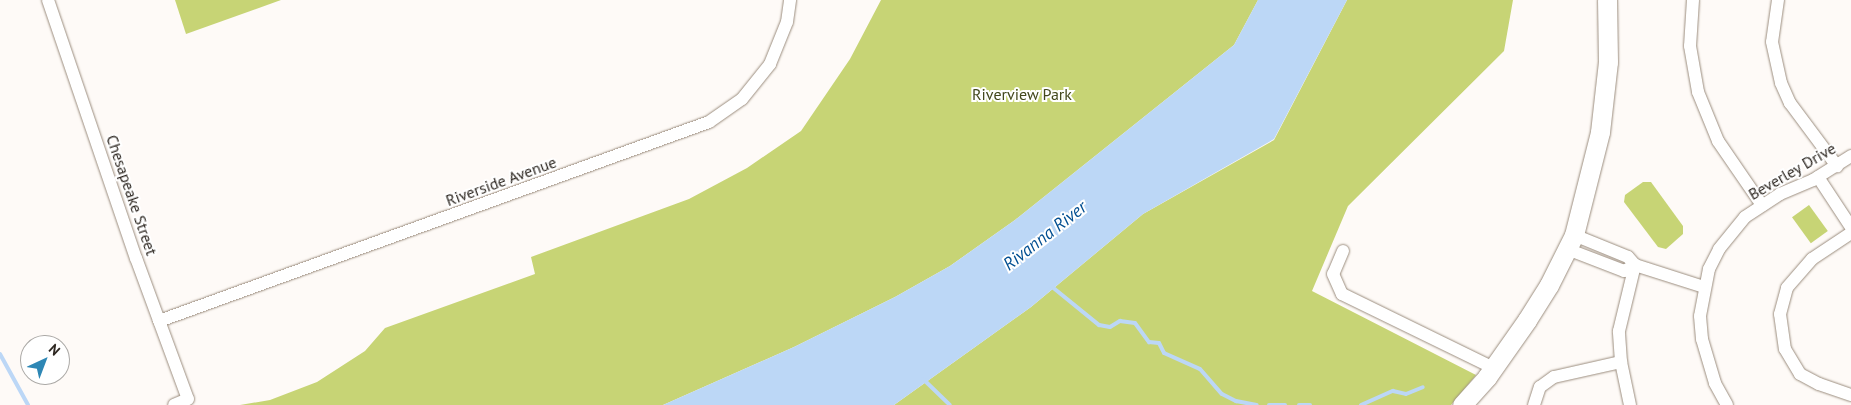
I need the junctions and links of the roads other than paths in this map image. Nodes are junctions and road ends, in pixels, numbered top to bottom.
1 (48, 0) edge
2 (790, 0) edge
3 (1607, 0) edge
4 (1693, 0) edge
5 (1778, 0) edge
6 (1851, 156) edge
7 (1837, 166) junction
8 (1818, 177) junction
9 (1762, 204) junction
10 (1851, 227) edge
11 (1851, 233) edge
12 (1570, 242) junction
13 (1343, 251) dead end
14 (1635, 265) junction
15 (1704, 287) junction
16 (159, 321) junction
17 (1621, 362) junction
18 (1494, 368) junction
19 (1851, 395) edge
20 (174, 405) edge
21 (1462, 405) edge
22 (1534, 405) edge
23 (1630, 405) edge
24 (1727, 405) edge

1 - 16 street, Chesapeake Street
2 - 16 street, Riverside Avenue
3 - 12 street
4 - 9 street
5 - 7 street
6 - 7 street, Beverley Drive
7 - 8 street, Beverley Drive
8 - 9 street, Beverley Drive
8 - 10 street
9 - 15 street, Beverley Drive
11 - 19 street
12 - 14 street
12 - 18 street
13 - 18 street
14 - 15 street
14 - 17 street
15 - 24 street, Beverley Drive
16 - 20 street, Chesapeake Street
17 - 22 street
17 - 23 street
18 - 21 street

